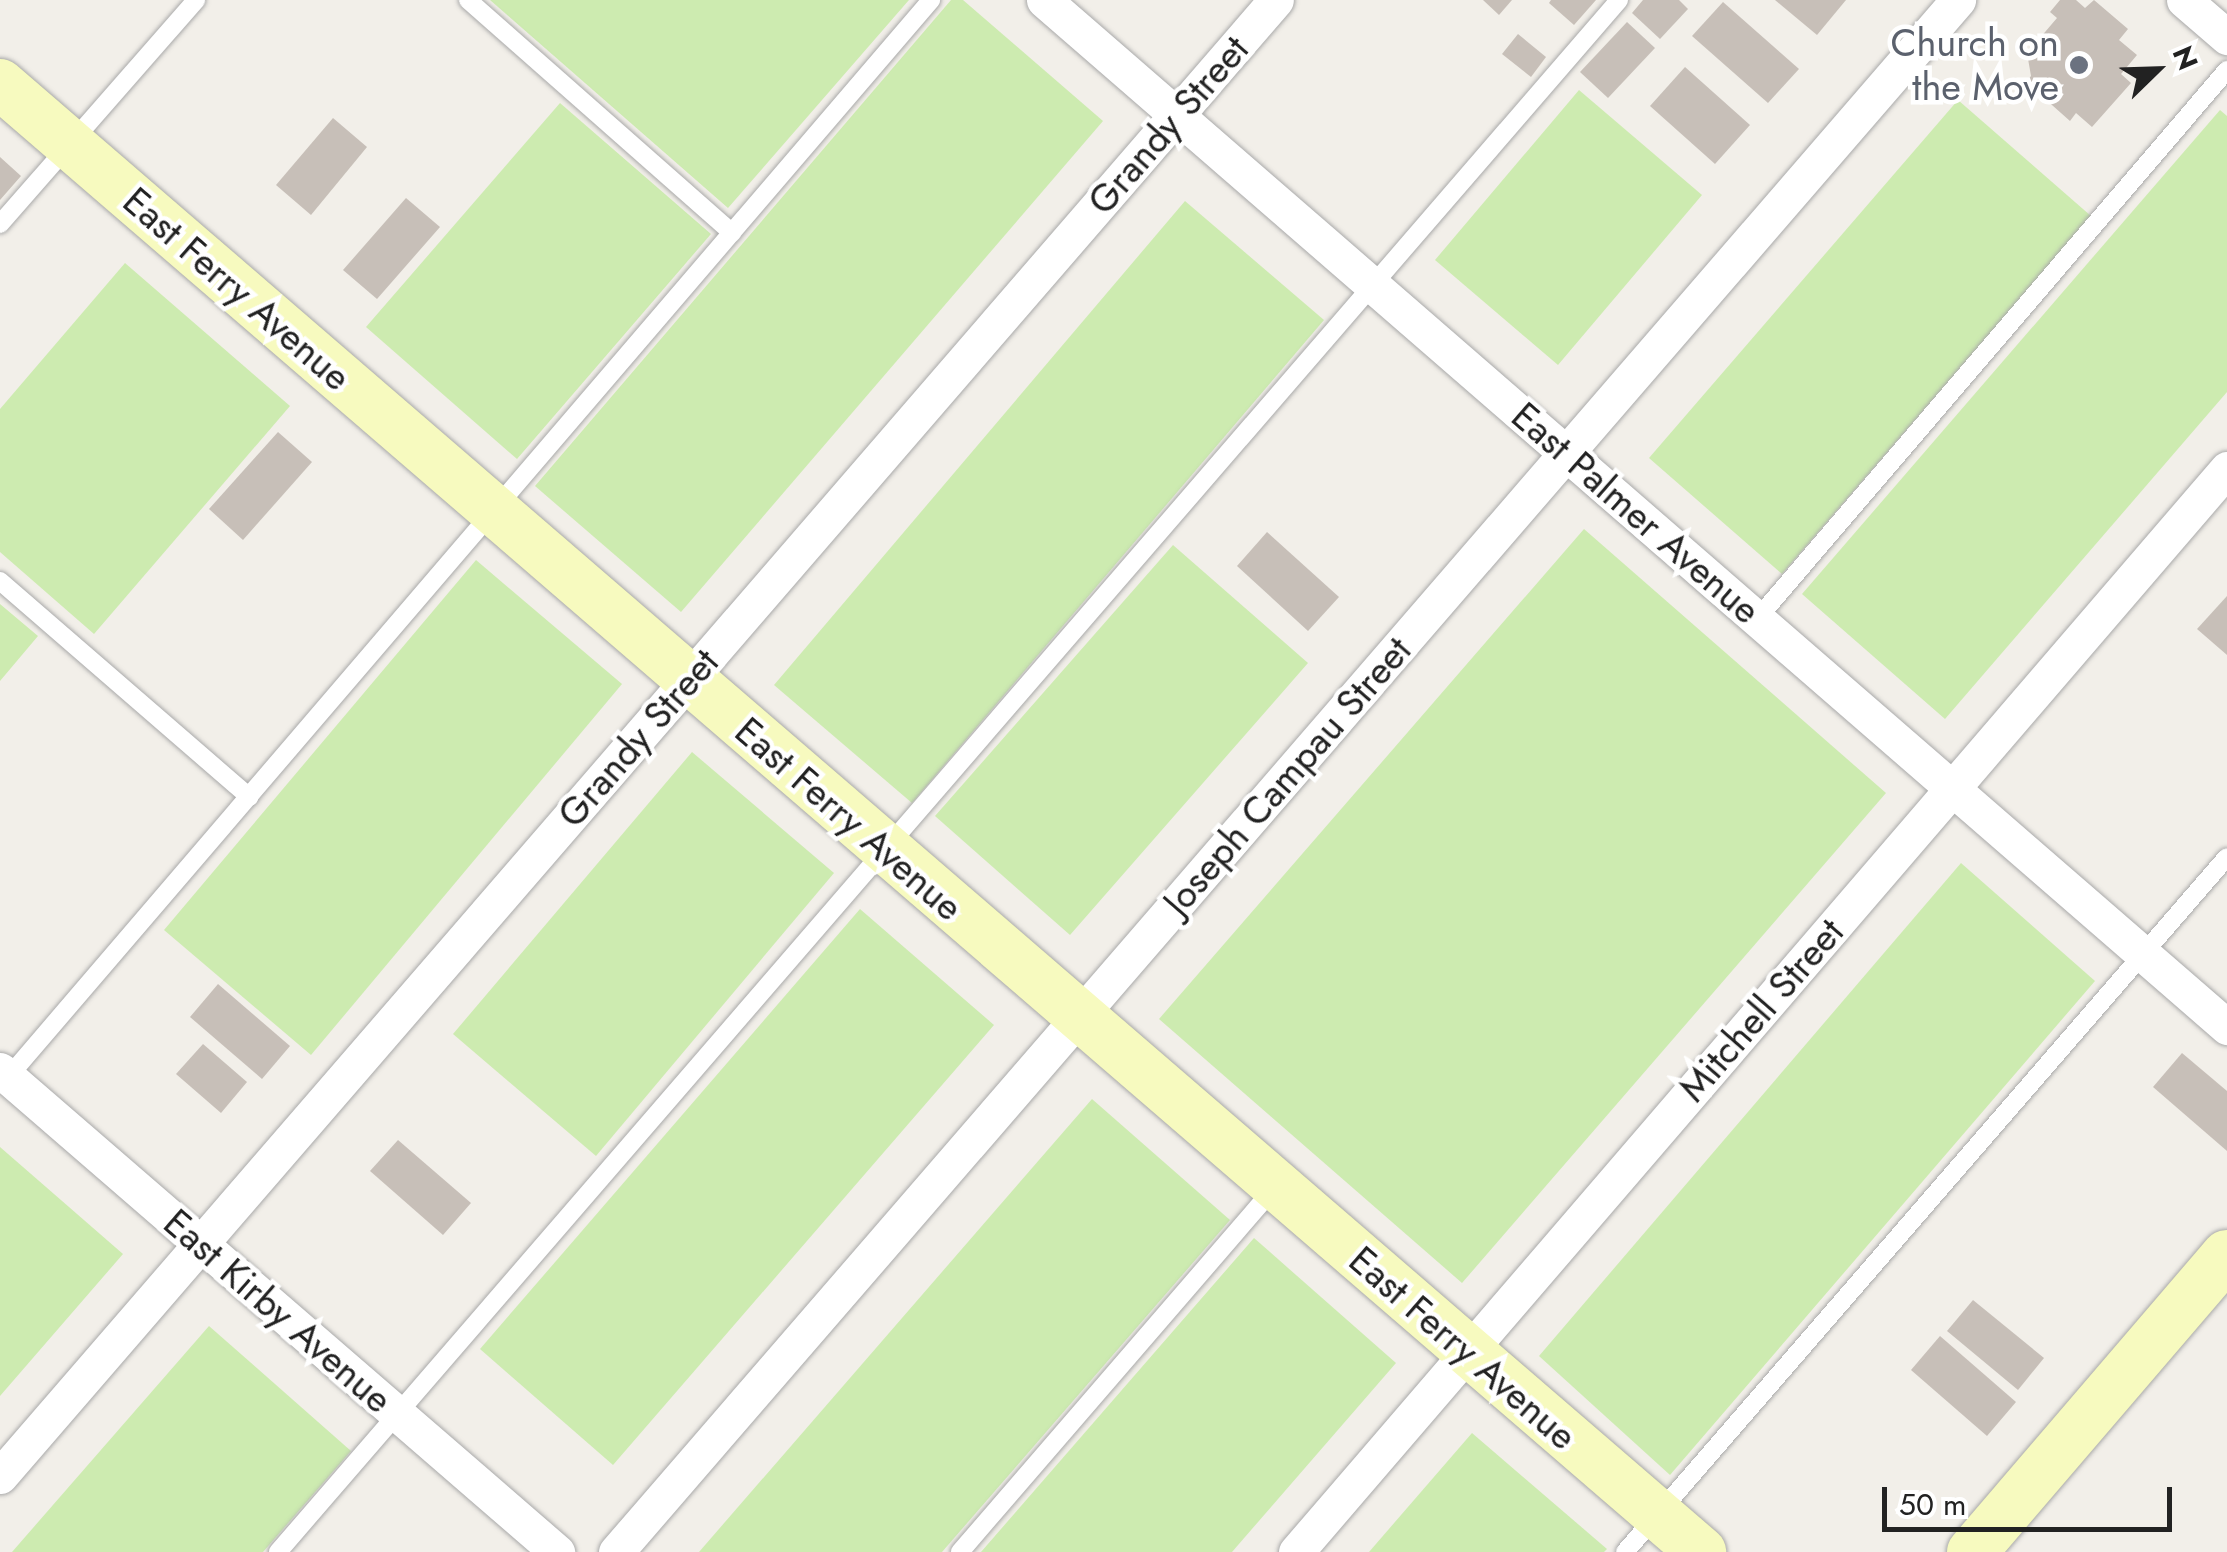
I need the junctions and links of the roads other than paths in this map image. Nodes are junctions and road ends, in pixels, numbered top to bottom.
1 (196, 0) edge
2 (468, 0) edge
3 (931, 0) edge
4 (1044, 0) edge
5 (1276, 0) edge
6 (1620, 0) edge
7 (1958, 0) edge
8 (2184, 0) edge
9 (2227, 38) edge
10 (2227, 70) edge
11 (0, 84) edge
12 (1177, 115) junction
13 (71, 145) junction
14 (0, 224) edge
15 (732, 233) junction
16 (1373, 285) junction
17 (1567, 454) junction
18 (2227, 470) edge
19 (494, 511) junction
20 (0, 581) edge
21 (1757, 618) junction
22 (689, 679) junction
23 (1952, 788) junction
24 (248, 796) junction
25 (885, 850) junction
26 (2227, 857) edge
27 (2143, 954) junction
28 (1078, 1018) junction
29 (2227, 1026) edge
30 (3, 1078) edge
31 (1275, 1188) junction
32 (200, 1244) junction
33 (2227, 1255) edge
34 (1468, 1352) junction
35 (398, 1414) junction
36 (0, 1476) edge
37 (1641, 1534) edge
38 (278, 1552) edge
39 (557, 1552) edge
40 (616, 1552) edge
41 (960, 1552) edge
42 (1296, 1552) edge
43 (1701, 1552) edge
44 (1972, 1552) edge

1 - 13 lane
2 - 15 lane
3 - 15 lane
4 - 12 street, East Palmer Avenue
5 - 12 street, Grandy Street
6 - 16 lane
7 - 17 street, Joseph Campau Street
8 - 9 street
10 - 21 lane
11 - 13 street, East Ferry Avenue
12 - 16 street, East Palmer Avenue
12 - 22 street, Grandy Street
13 - 14 lane
13 - 19 street, East Ferry Avenue
15 - 19 lane
16 - 17 street, East Palmer Avenue
16 - 25 lane
17 - 21 street, East Palmer Avenue
17 - 28 street, Joseph Campau Street
18 - 23 street, Mitchell Street
19 - 22 street, East Ferry Avenue
19 - 24 lane
20 - 24 lane
21 - 23 street, East Palmer Avenue
22 - 25 street, East Ferry Avenue
22 - 32 street, Grandy Street
23 - 27 street, East Palmer Avenue
23 - 34 street, Mitchell Street
24 - 30 lane
25 - 28 street, East Ferry Avenue
25 - 35 lane
26 - 27 lane
27 - 29 street, East Palmer Avenue
27 - 37 lane
28 - 31 street, East Ferry Avenue
28 - 40 street, Joseph Campau Street
30 - 32 street, East Kirby Avenue
31 - 34 street, East Ferry Avenue
31 - 41 lane
32 - 35 street, East Kirby Avenue
32 - 36 street, Grandy Street
33 - 44 street
34 - 37 street, East Ferry Avenue
34 - 42 street, Mitchell Street
35 - 38 lane
35 - 39 street, East Kirby Avenue
37 - 43 street, East Ferry Avenue

